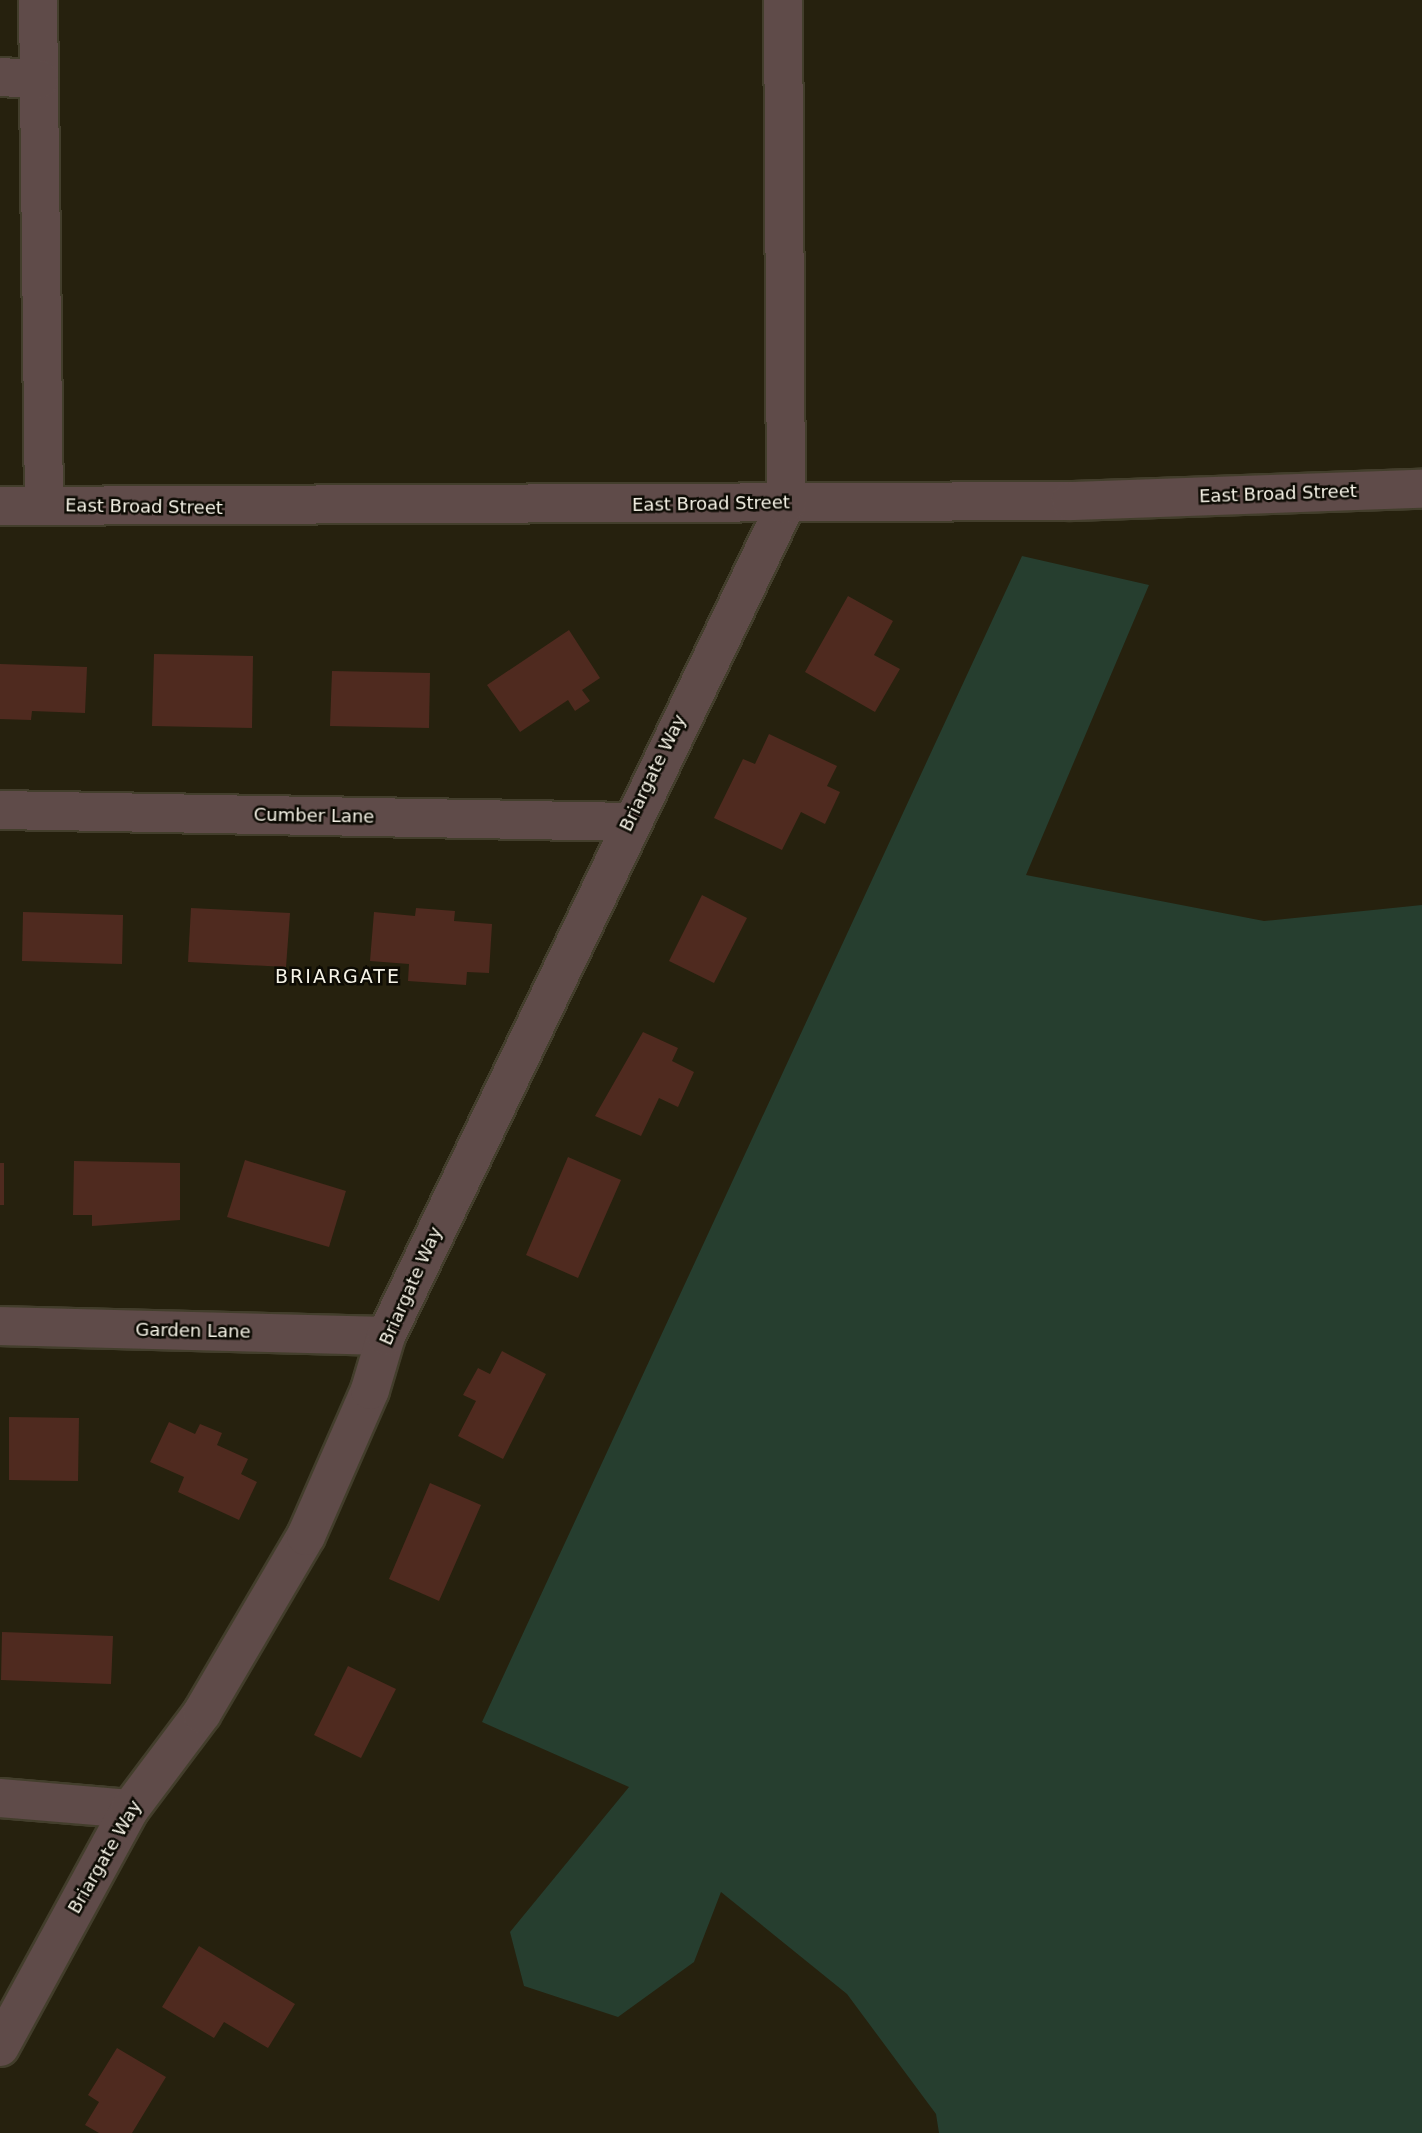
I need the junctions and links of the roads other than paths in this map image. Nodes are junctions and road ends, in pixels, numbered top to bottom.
1 (38, 0) edge
2 (783, 0) edge
3 (0, 77) edge
4 (39, 79) junction
5 (1422, 489) edge
6 (786, 504) junction
7 (0, 506) edge
8 (44, 506) junction
9 (0, 810) edge
10 (629, 822) junction
11 (0, 1326) edge
12 (386, 1336) junction
13 (0, 1798) edge
14 (130, 1809) junction
15 (0, 2047) edge

1 - 4 street
2 - 6 street
3 - 4 street
4 - 8 street
5 - 6 street, East Broad Street
6 - 8 street, East Broad Street
6 - 10 street, Briargate Way
7 - 8 street, East Broad Street
9 - 10 street, Cumber Lane
10 - 12 street, Briargate Way
11 - 12 street, Garden Lane
12 - 14 street, Briargate Way
13 - 14 street
14 - 15 street, Briargate Way

